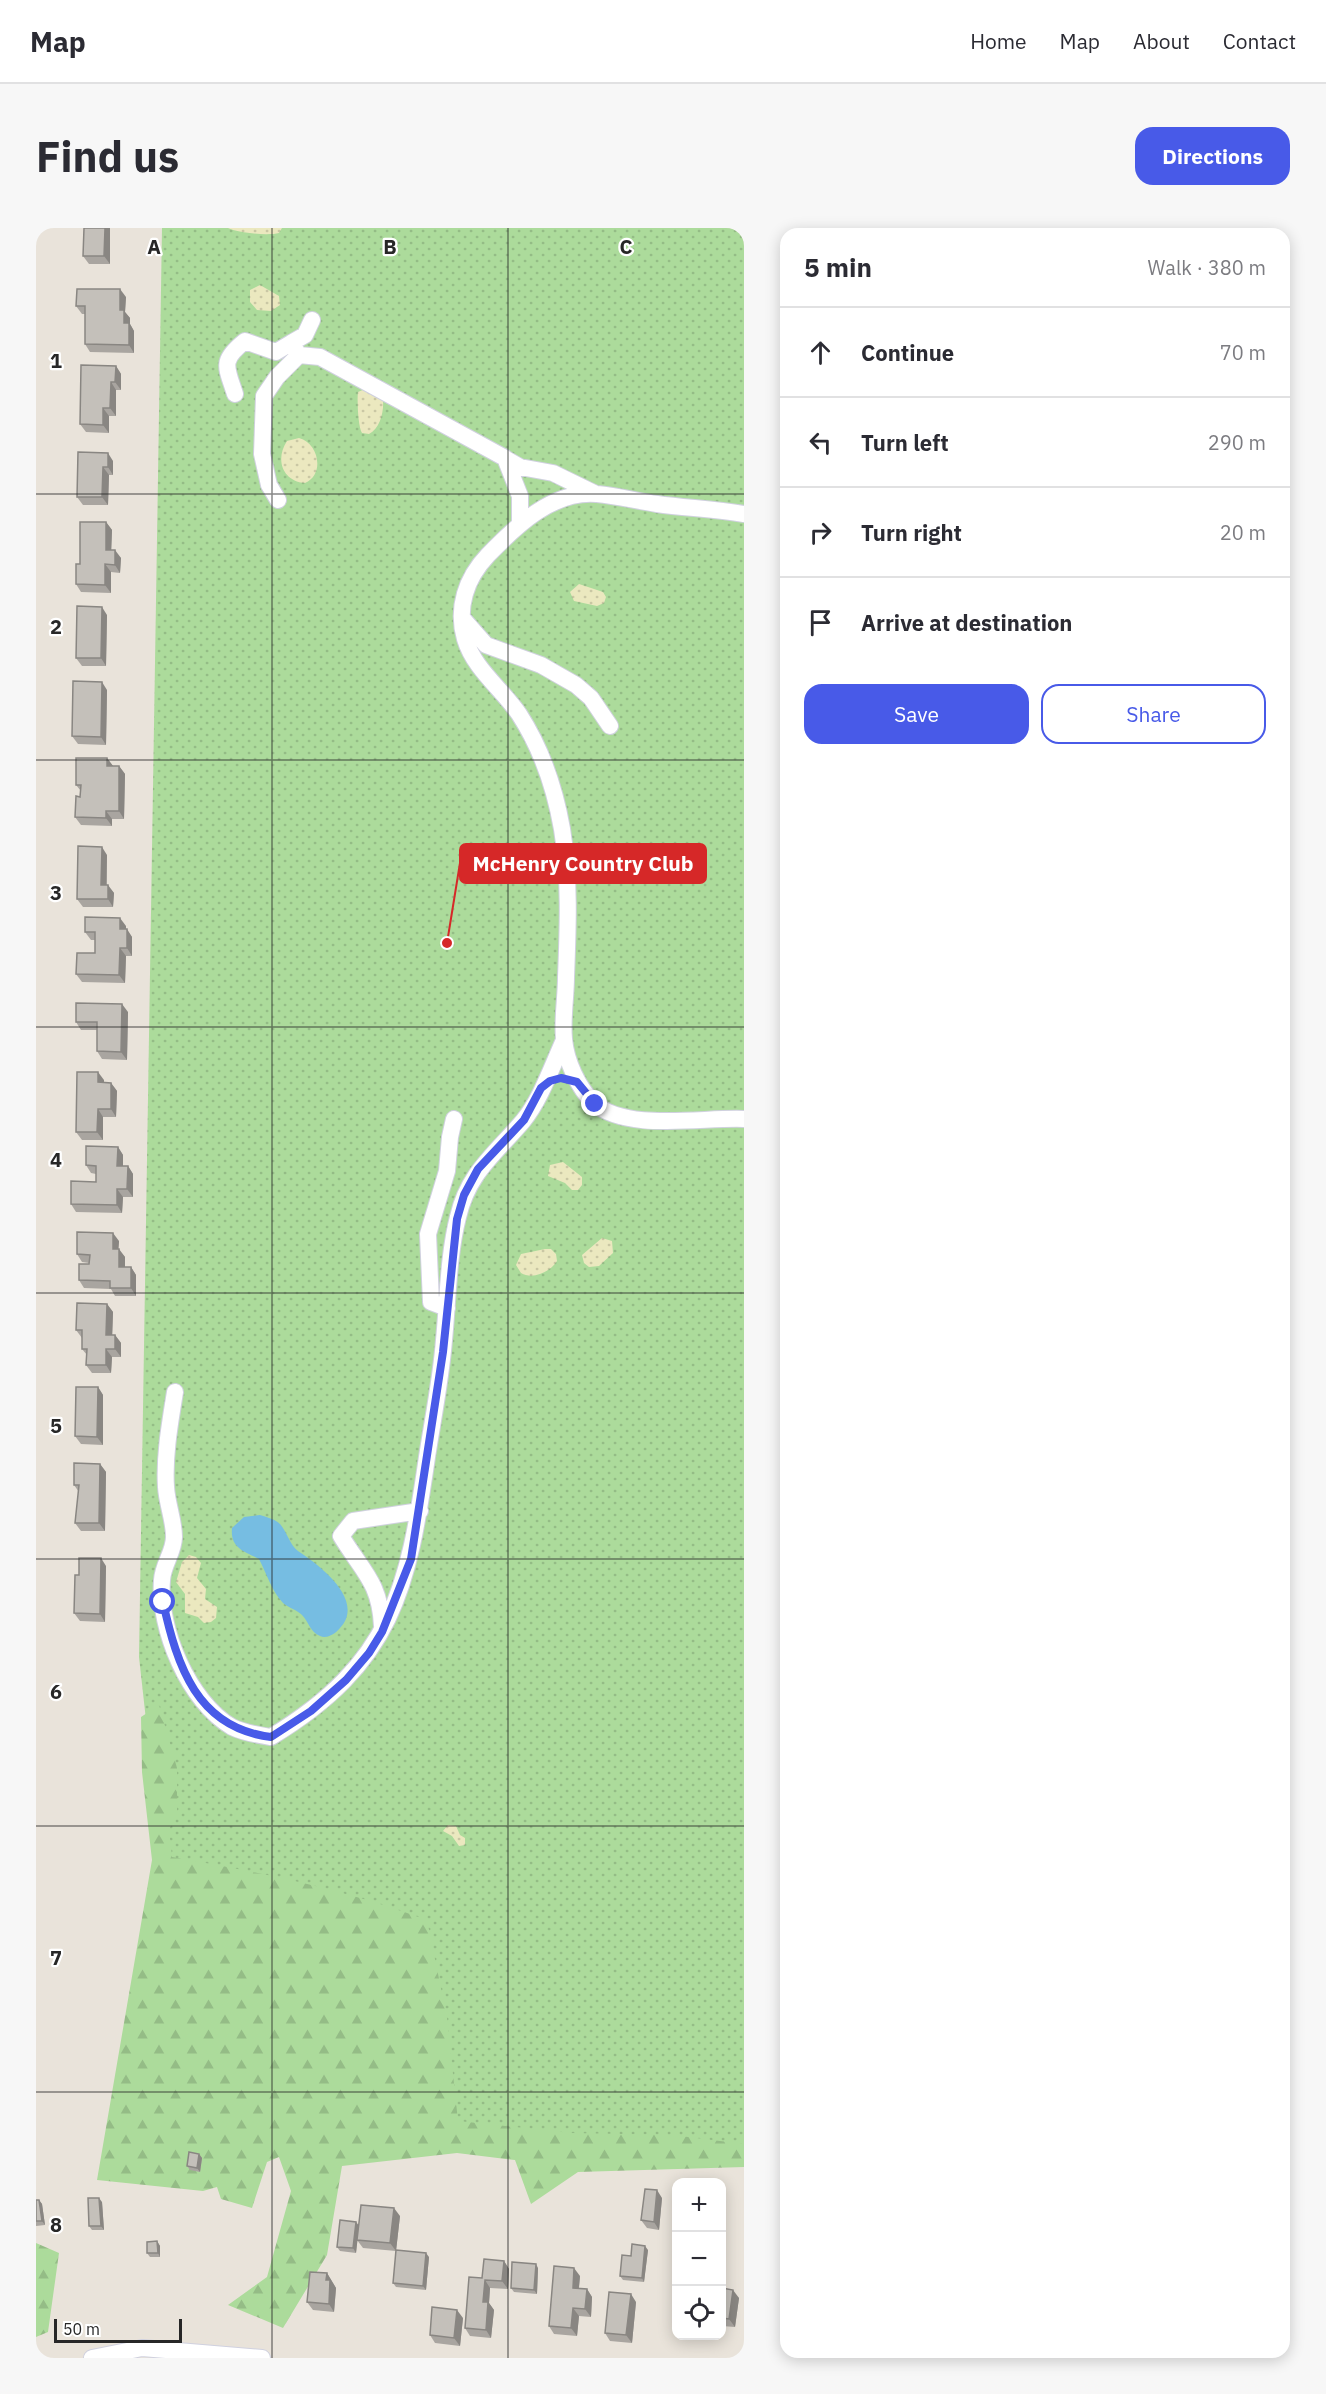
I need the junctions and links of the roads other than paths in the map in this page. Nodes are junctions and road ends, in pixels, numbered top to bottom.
1 (302, 338) junction
2 (235, 394) dead end
3 (506, 458) junction
4 (594, 494) junction
5 (278, 500) dead end
6 (744, 514) edge
7 (520, 523) junction
8 (463, 620) junction
9 (610, 726) dead end
10 (564, 1040) junction
11 (577, 1082) junction
12 (541, 1088) junction
13 (454, 1119) dead end
14 (744, 1119) edge
15 (478, 1169) junction
16 (447, 1171) junction
17 (447, 1308) junction
18 (175, 1392) dead end
19 (420, 1511) junction
20 (382, 1632) junction
21 (92, 2358) edge
22 (262, 2358) edge

1 - 2 street
1 - 3 street
1 - 5 street
3 - 4 street
3 - 7 street
4 - 6 street
4 - 7 street
7 - 8 street
8 - 9 street
8 - 10 street
10 - 11 street
10 - 12 street
11 - 12 street
11 - 14 street
12 - 15 street
13 - 16 street
15 - 16 street
15 - 17 street
16 - 17 street
17 - 19 street
18 - 20 street
19 - 20 street
19 - 20 street
21 - 22 street

